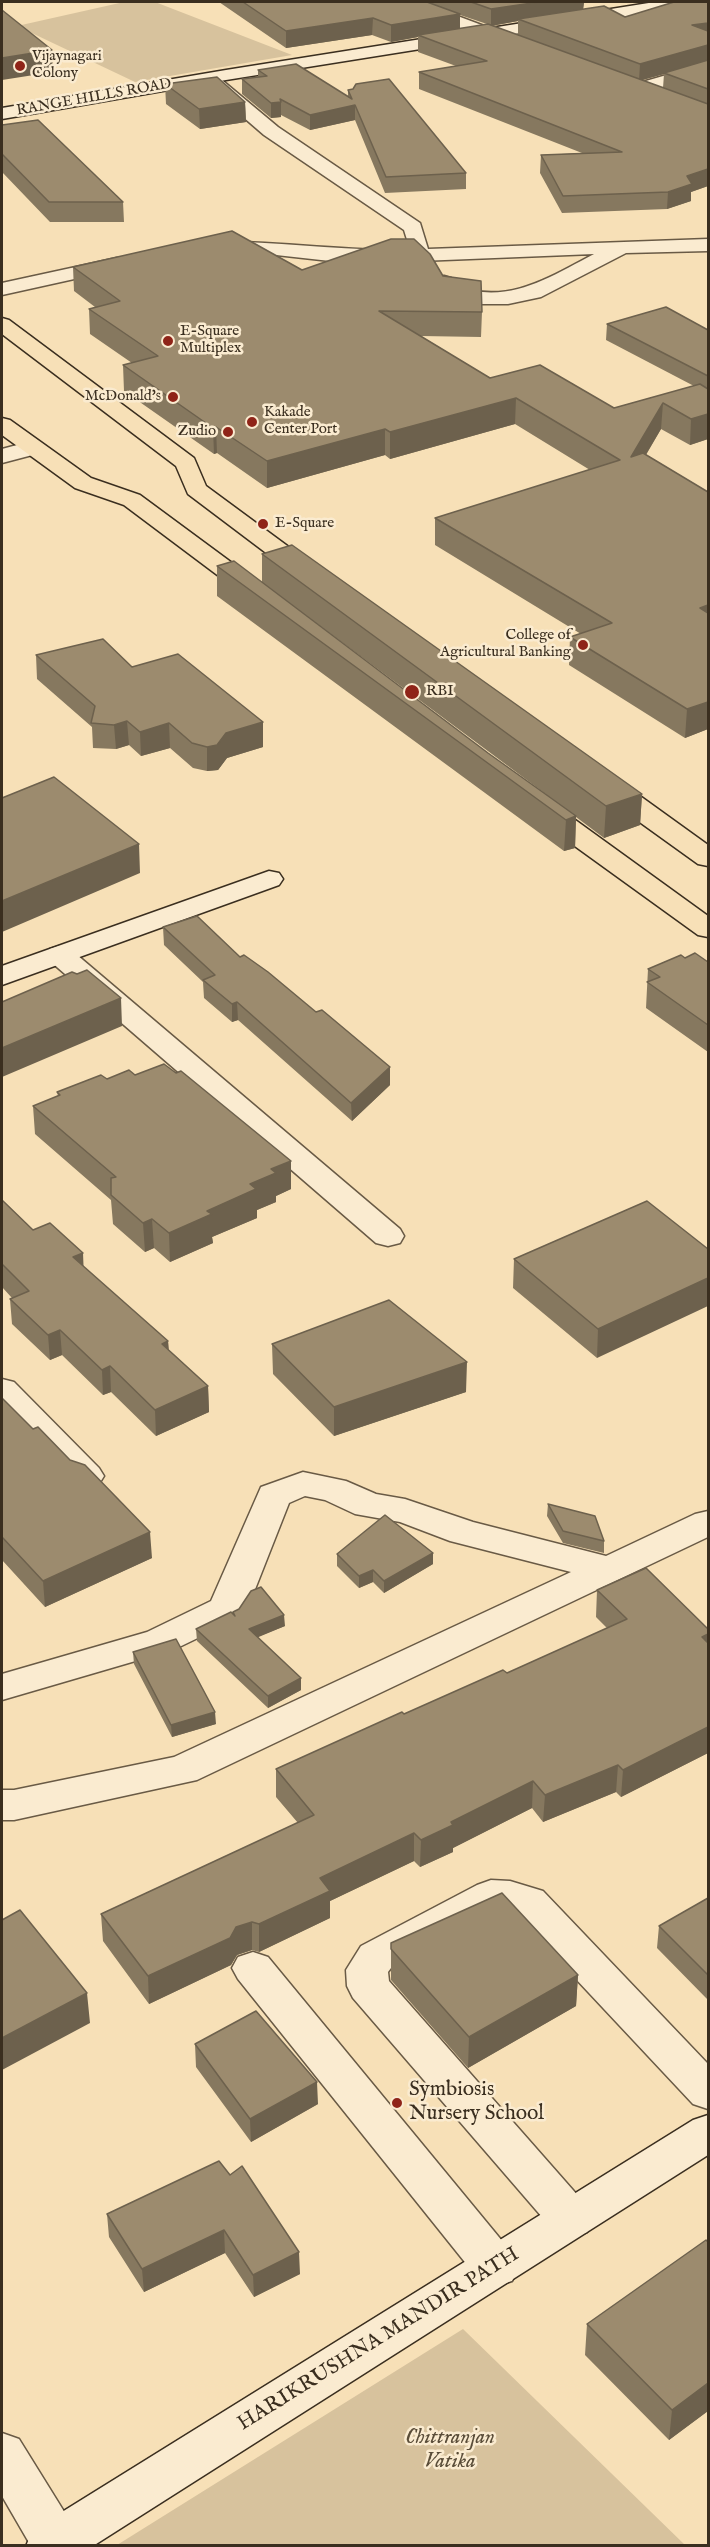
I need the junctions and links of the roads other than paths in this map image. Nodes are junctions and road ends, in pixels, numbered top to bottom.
1 (406, 2) edge
2 (690, 3) edge
3 (493, 35) junction
4 (530, 49) edge
5 (295, 67) junction
6 (708, 68) edge
7 (213, 79) junction
8 (317, 81) edge
9 (617, 81) edge
10 (638, 89) junction
11 (668, 100) edge
12 (2, 114) edge
13 (708, 245) edge
14 (622, 247) junction
15 (200, 248) edge
16 (420, 255) junction
17 (134, 261) edge
18 (2, 289) edge
19 (2, 324) edge
20 (2, 346) edge
21 (2, 404) edge
22 (2, 425) edge
23 (32, 448) junction
24 (2, 456) edge
25 (196, 489) junction
26 (132, 500) junction
27 (327, 586) edge
28 (277, 609) edge
29 (586, 770) edge
30 (515, 790) edge
31 (708, 858) edge
32 (269, 879) dead end
33 (708, 929) edge
34 (60, 956) junction
35 (2, 976) edge
36 (388, 1236) dead end
37 (2, 1390) edge
38 (86, 1476) edge
39 (708, 1523) edge
40 (608, 1569) junction
41 (2, 1687) edge
42 (2, 1805) edge
43 (254, 1968) dead end
44 (708, 2092) edge
45 (708, 2133) edge
46 (571, 2219) junction
47 (496, 2267) junction
48 (2, 2454) edge
49 (53, 2544) edge

1 - 3 street
2 - 3 street, RANGE HILLS ROAD
3 - 4 street
3 - 5 street, RANGE HILLS ROAD
5 - 7 street, RANGE HILLS ROAD
5 - 8 street
6 - 10 street
7 - 12 street, RANGE HILLS ROAD
7 - 16 street
9 - 10 street
10 - 11 street
13 - 14 street
14 - 16 street
14 - 16 street
15 - 16 street
17 - 18 street
19 - 25 main road
20 - 25 main road
21 - 26 main road
22 - 23 main road
23 - 24 street
23 - 26 main road
25 - 27 main road
26 - 28 main road
29 - 31 main road
30 - 33 main road
32 - 34 street
34 - 35 street
34 - 36 street
37 - 38 street
39 - 40 street
40 - 41 street
40 - 42 street
43 - 47 street
44 - 46 street
45 - 46 street, HARIKRUSHNA MANDIR PATH
46 - 47 street, HARIKRUSHNA MANDIR PATH
47 - 49 street, HARIKRUSHNA MANDIR PATH
48 - 49 street

